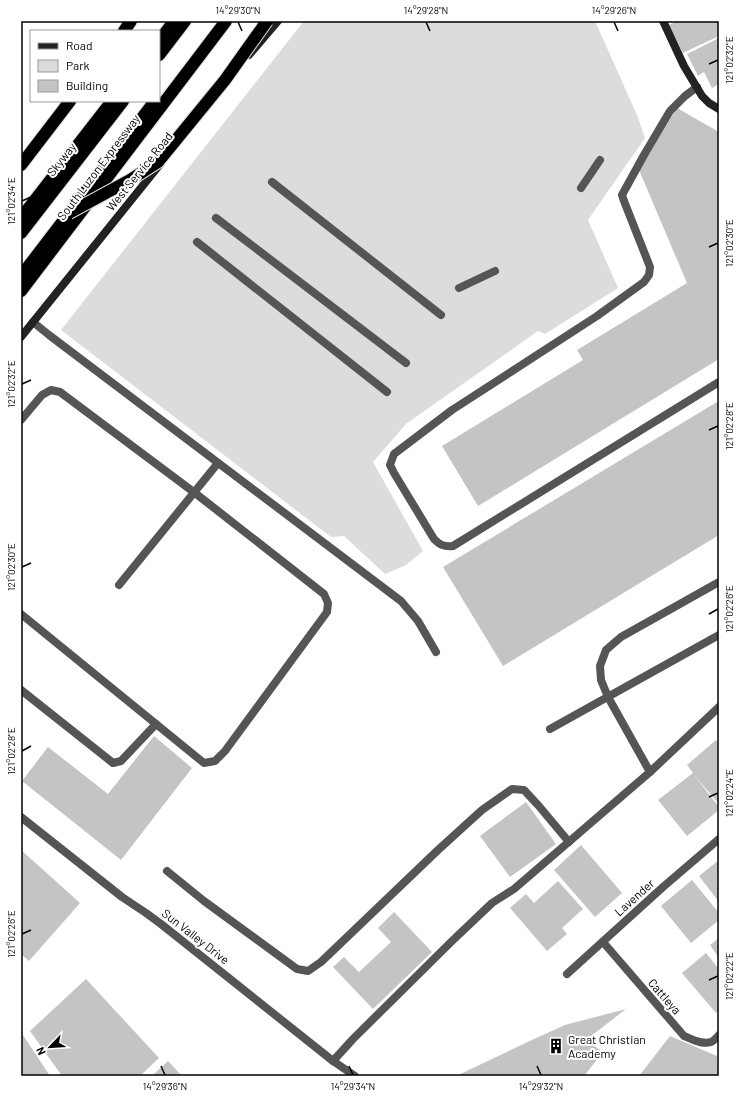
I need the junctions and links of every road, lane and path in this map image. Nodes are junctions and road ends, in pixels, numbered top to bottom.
1 (132, 21) edge
2 (174, 21) edge
3 (185, 21) edge
4 (216, 21) edge
5 (226, 21) edge
6 (267, 21) edge
7 (278, 21) edge
8 (663, 21) edge
9 (125, 30) edge
10 (160, 40) edge
11 (160, 54) edge
12 (697, 88) junction
13 (160, 94) edge
14 (69, 102) edge
15 (111, 102) edge
16 (122, 102) edge
17 (154, 102) edge
18 (719, 108) edge
19 (600, 160) dead end
20 (21, 164) edge
21 (272, 182) dead end
22 (581, 188) dead end
23 (69, 213) junction
24 (21, 218) edge
25 (216, 218) dead end
26 (21, 234) edge
27 (197, 242) dead end
28 (495, 270) dead end
29 (21, 276) edge
30 (459, 288) dead end
31 (21, 291) edge
32 (441, 315) dead end
33 (33, 322) junction
34 (21, 337) edge
35 (406, 362) dead end
36 (719, 382) edge
37 (387, 392) dead end
38 (21, 420) edge
39 (218, 464) junction
40 (195, 493) junction
41 (719, 582) edge
42 (118, 585) dead end
43 (21, 614) edge
44 (719, 635) edge
45 (436, 652) dead end
46 (21, 690) edge
47 (608, 697) junction
48 (719, 707) edge
49 (156, 724) junction
50 (550, 729) dead end
51 (650, 772) junction
52 (21, 817) edge
53 (719, 840) edge
54 (569, 842) junction
55 (167, 871) dead end
56 (603, 942) junction
57 (567, 974) dead end
58 (719, 1035) edge
59 (333, 1061) junction
60 (355, 1076) edge

1 - 9 highway
2 - 10 highway
3 - 11 highway
4 - 13 highway
5 - 31 highway, South Luzon Expressway
6 - 23 highway, bridge
7 - 33 main road, West Service Road
8 - 12 main road
12 - 18 main road
12 - 36 street
14 - 20 highway
15 - 24 highway
16 - 26 highway, Skyway
17 - 23 highway
19 - 22 street
21 - 32 street
23 - 29 highway
25 - 35 street
27 - 37 street
28 - 30 street
33 - 34 main road, West Service Road
33 - 39 street
38 - 40 street
39 - 40 street
39 - 45 street
40 - 42 street
40 - 49 street
41 - 47 street
43 - 49 street
44 - 47 street
46 - 49 street
47 - 50 street
47 - 51 street
48 - 51 street
51 - 54 street
52 - 59 street, Sun Valley Drive
53 - 56 street, Lavender
54 - 55 street
54 - 59 street
56 - 57 street, Lavender
56 - 58 street, Cattleya
59 - 60 street, Sun Valley Drive

